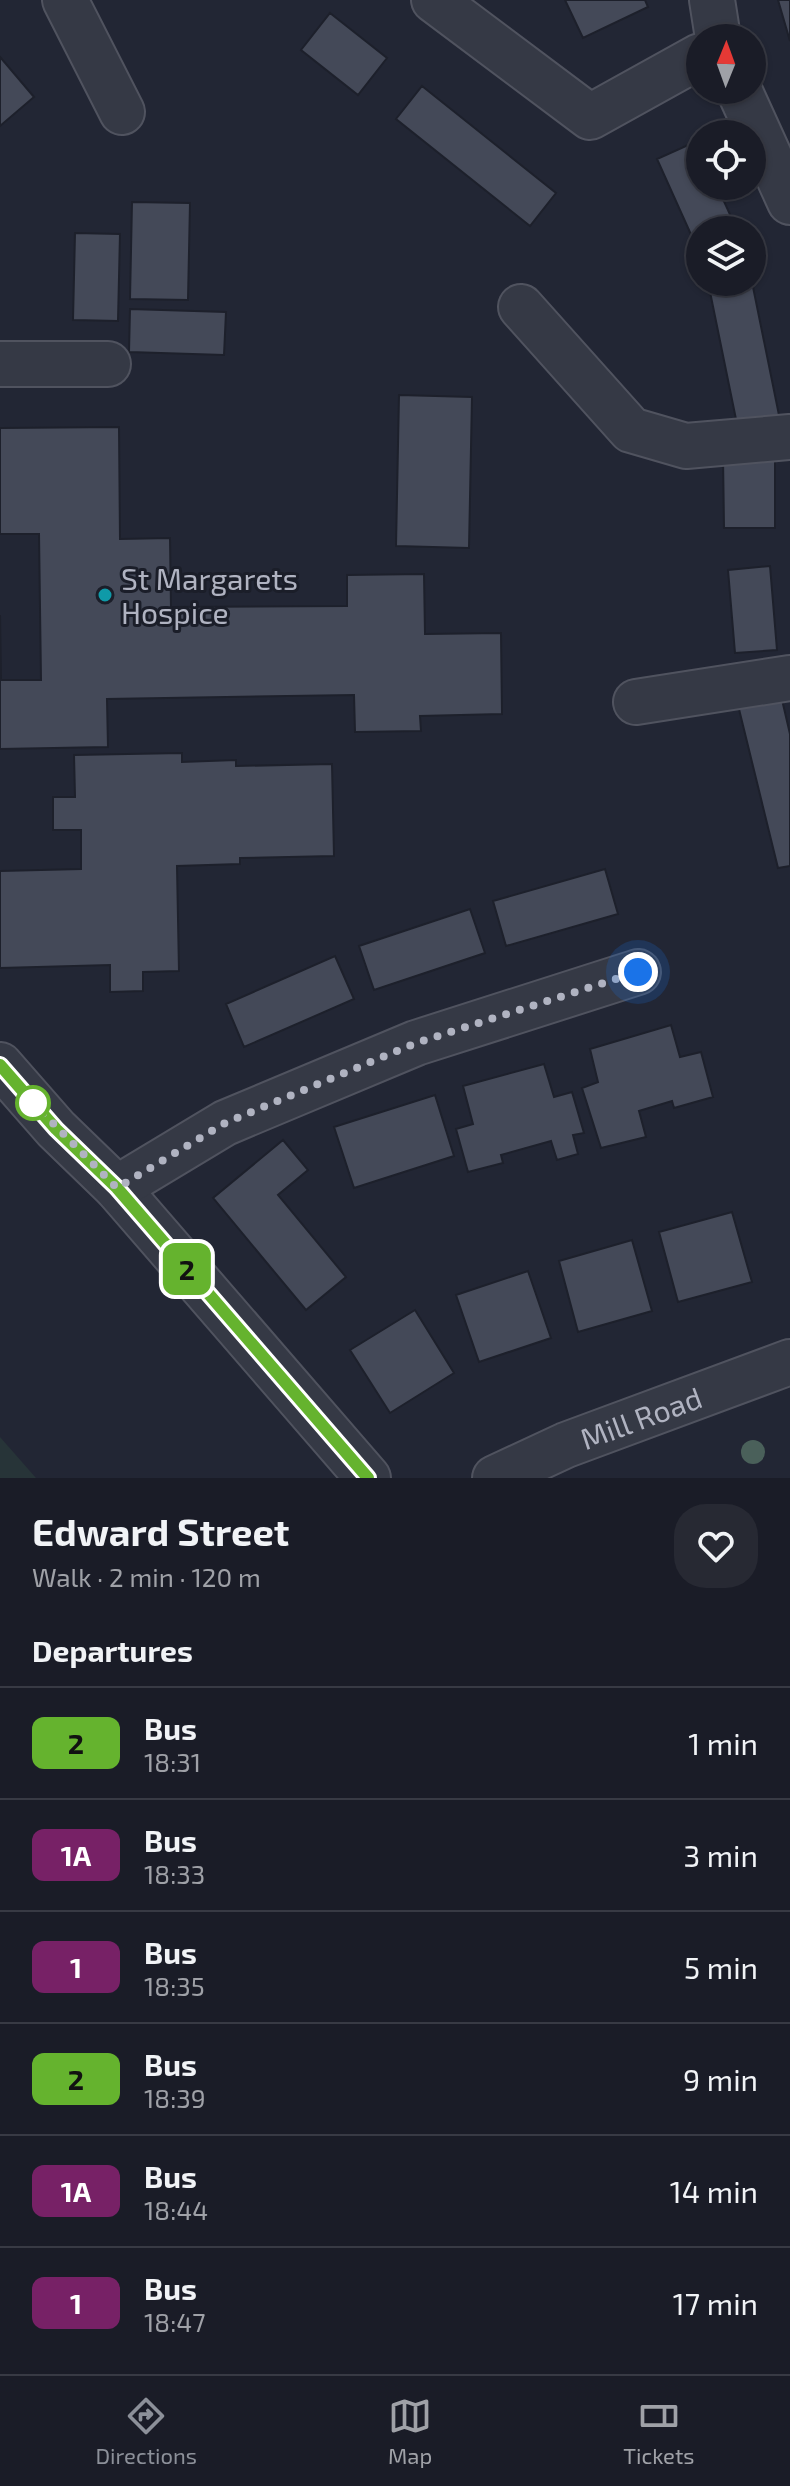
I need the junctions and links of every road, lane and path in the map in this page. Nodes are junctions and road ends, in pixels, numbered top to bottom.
1 (65, 0) edge
2 (434, 0) edge
3 (712, 0) edge
4 (716, 24) edge
5 (686, 64) edge
6 (745, 104) edge
7 (122, 112) dead end
8 (790, 202) edge
9 (521, 307) dead end
10 (0, 364) edge
11 (108, 364) dead end
12 (790, 437) edge
13 (790, 678) edge
14 (636, 702) dead end
15 (638, 972) dead end
16 (0, 1065) edge
17 (117, 1188) junction
18 (263, 1358) junction
19 (790, 1362) edge
20 (326, 1478) edge
21 (368, 1478) edge
22 (495, 1478) edge

1 - 7 street
2 - 5 street
3 - 4 street
6 - 8 street
9 - 12 street
10 - 11 street
13 - 14 street
15 - 17 street
16 - 17 street
17 - 18 street
18 - 20 street
18 - 21 street
19 - 22 street, Mill Road

